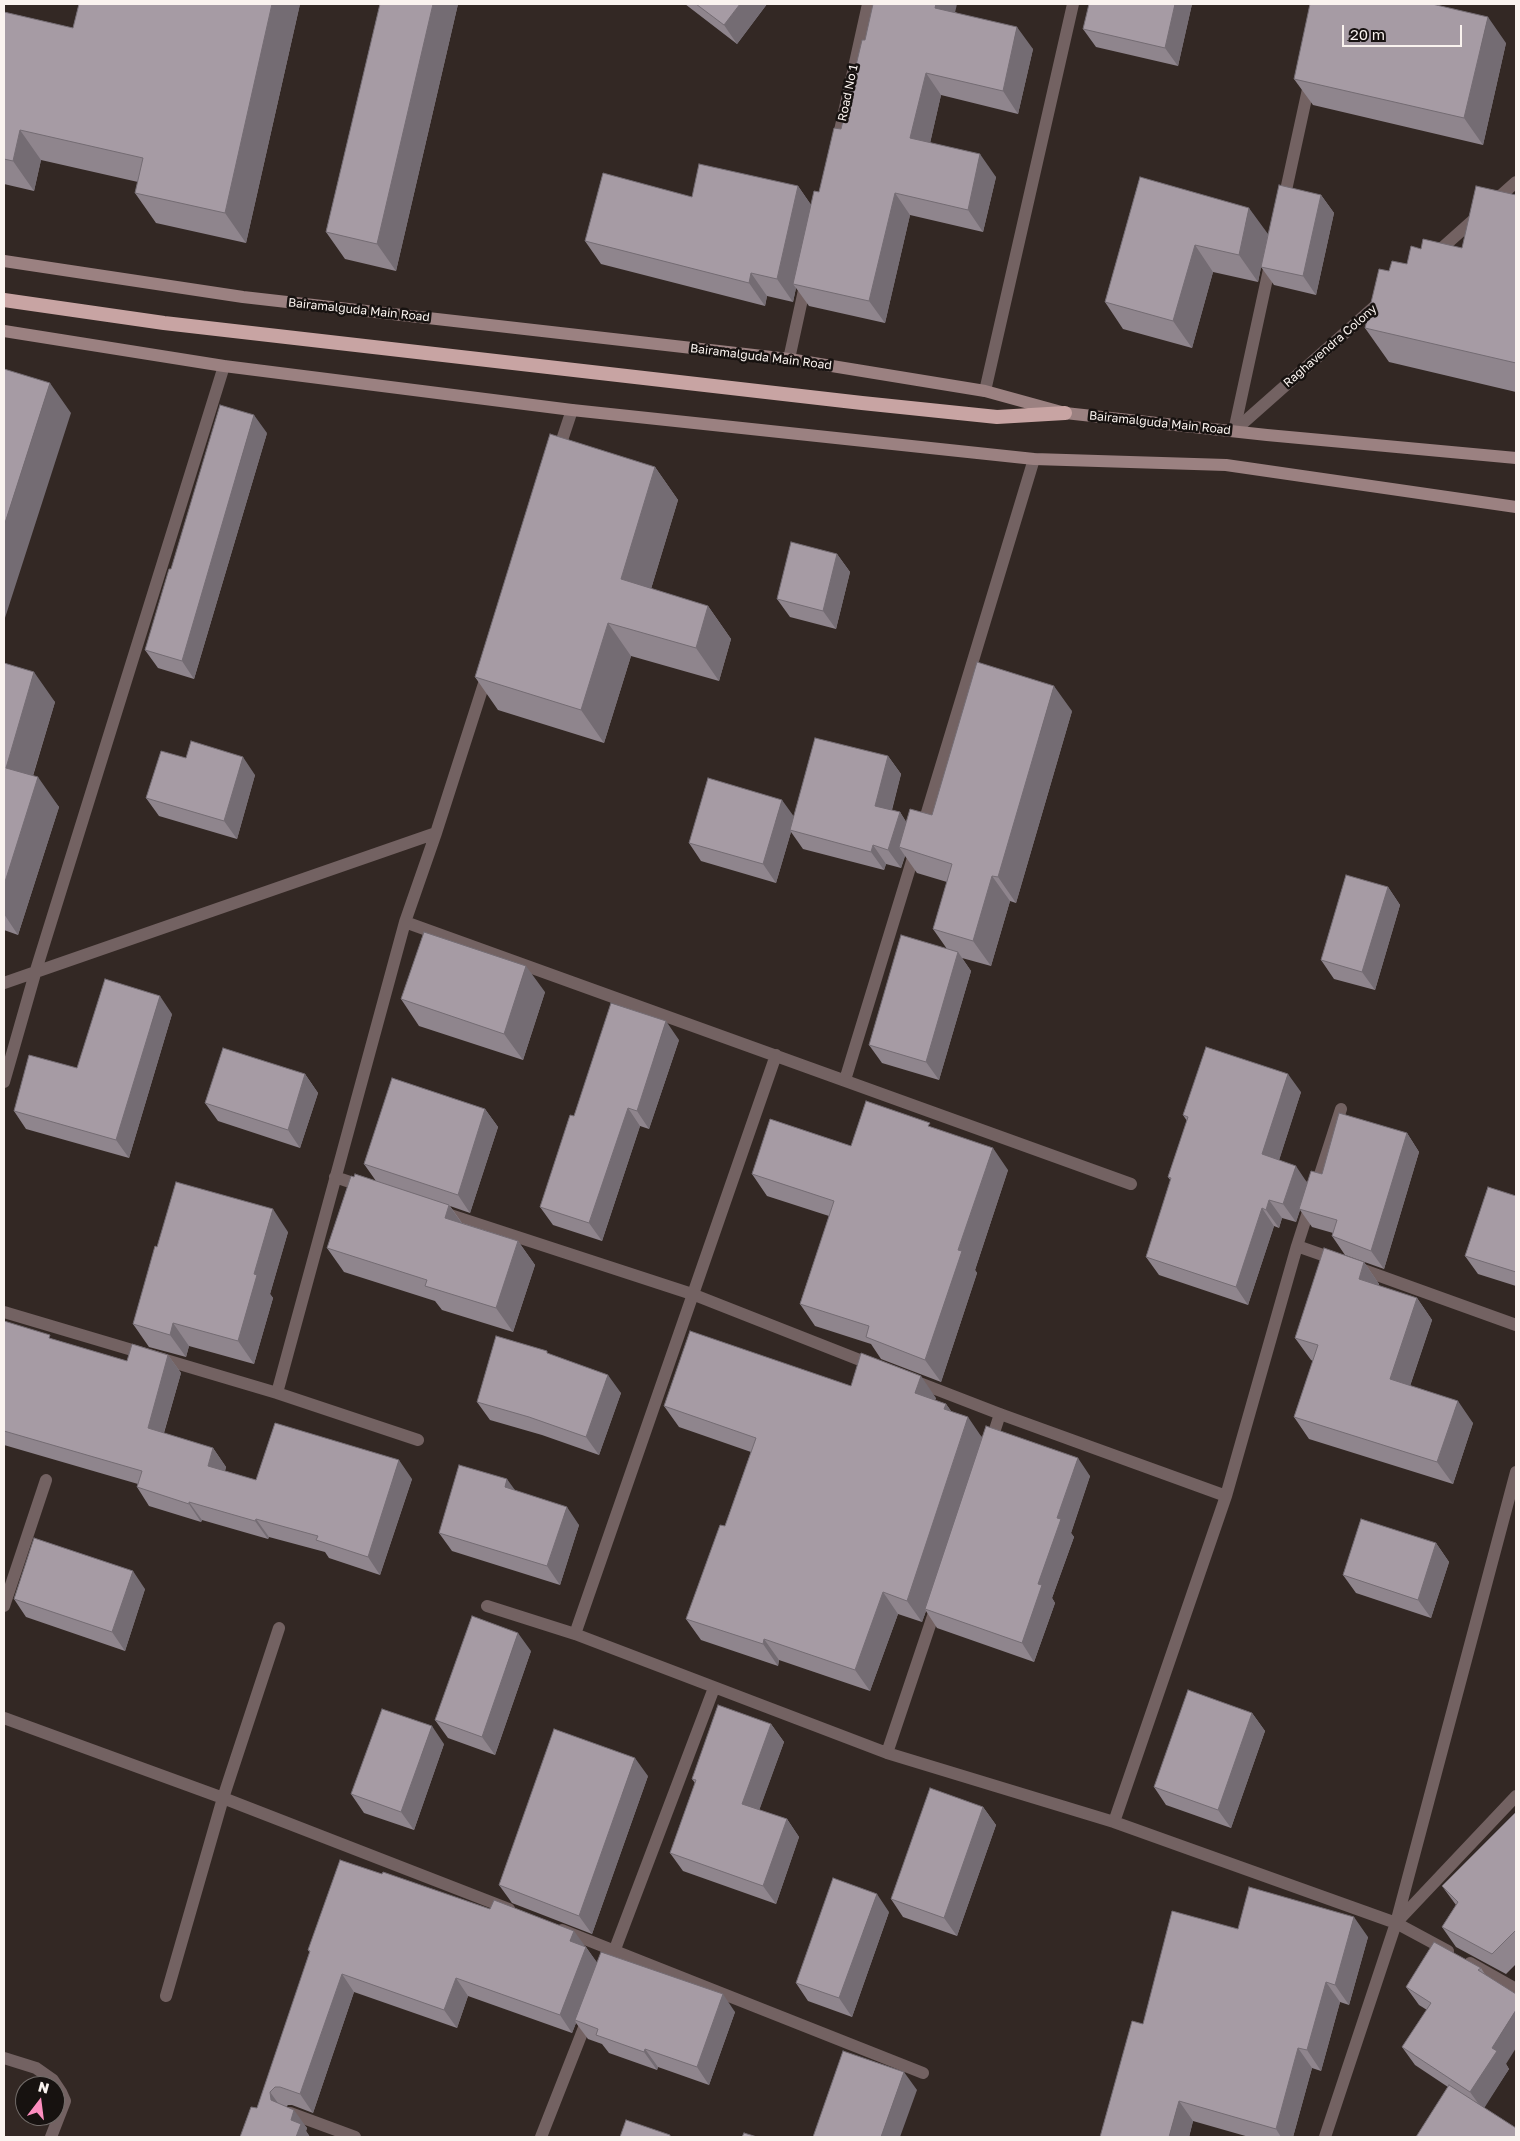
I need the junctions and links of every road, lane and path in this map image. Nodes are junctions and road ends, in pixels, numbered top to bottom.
1 (868, 4) edge
2 (1073, 4) edge
3 (1312, 72) edge
4 (834, 157) edge
5 (1516, 182) edge
6 (1280, 218) edge
7 (1274, 247) edge
8 (4, 261) edge
9 (1420, 267) edge
10 (808, 272) edge
11 (1390, 293) edge
12 (4, 300) edge
13 (4, 330) edge
14 (789, 359) junction
15 (224, 366) junction
16 (985, 390) junction
17 (572, 410) junction
18 (1065, 413) junction
19 (1234, 431) junction
20 (1516, 458) edge
21 (1034, 459) junction
22 (554, 466) edge
23 (1516, 507) edge
24 (494, 654) edge
25 (436, 833) junction
26 (405, 922) junction
27 (36, 970) junction
28 (4, 982) edge
29 (776, 1055) junction
30 (845, 1080) junction
31 (4, 1082) edge
32 (1341, 1109) dead end
33 (335, 1177) junction
34 (1131, 1184) dead end
35 (373, 1190) edge
36 (429, 1208) edge
37 (1297, 1246) junction
38 (692, 1294) junction
39 (4, 1312) edge
40 (1516, 1325) edge
41 (277, 1393) junction
42 (1000, 1414) junction
43 (418, 1440) dead end
44 (984, 1462) edge
45 (1516, 1472) edge
46 (46, 1480) dead end
47 (1226, 1496) junction
48 (940, 1593) edge
49 (4, 1606) edge
50 (487, 1606) dead end
51 (279, 1628) dead end
52 (575, 1634) junction
53 (714, 1688) junction
54 (4, 1718) edge
55 (887, 1753) junction
56 (1516, 1796) edge
57 (223, 1798) junction
58 (1114, 1822) junction
59 (521, 1914) edge
60 (1396, 1923) junction
61 (549, 1925) edge
62 (614, 1950) junction
63 (608, 1968) edge
64 (1516, 1989) edge
65 (166, 1996) dead end
66 (594, 2004) edge
67 (4, 2058) edge
68 (923, 2073) dead end
69 (290, 2113) edge
70 (51, 2137) edge
71 (355, 2137) edge
72 (542, 2137) edge
73 (1325, 2137) edge

1 - 4 street, Road No 1
2 - 16 street
3 - 6 street
5 - 9 street
7 - 19 street
8 - 14 main road, Bairamalguda Main Road
10 - 14 street
11 - 19 street, Raghavendra Colony
12 - 18 highway
13 - 15 main road
14 - 16 main road, Bairamalguda Main Road
15 - 17 main road
15 - 27 street
16 - 18 main road, Bairamalguda Main Road
17 - 21 main road
17 - 22 street
18 - 19 main road, Bairamalguda Main Road
19 - 20 main road, Bairamalguda Main Road
21 - 23 main road
21 - 30 street
24 - 25 street
25 - 26 street
25 - 27 street
26 - 29 street
26 - 33 street
27 - 28 street
27 - 31 street
29 - 30 street
29 - 38 street
30 - 34 street
32 - 37 street
33 - 35 street
33 - 41 street
36 - 38 street
37 - 40 street
37 - 47 street
38 - 42 street
38 - 52 street
39 - 41 street
41 - 43 street
42 - 44 street
42 - 47 street
45 - 60 street
46 - 49 street
47 - 58 street
48 - 55 street
50 - 52 street
51 - 57 street
52 - 53 street
53 - 55 street
53 - 62 street
54 - 57 street
55 - 58 street
56 - 60 street
57 - 59 street
57 - 65 street
58 - 60 street
60 - 64 street
60 - 73 street
61 - 62 street
62 - 63 street
62 - 68 street
66 - 72 street
67 - 70 street
69 - 71 street

